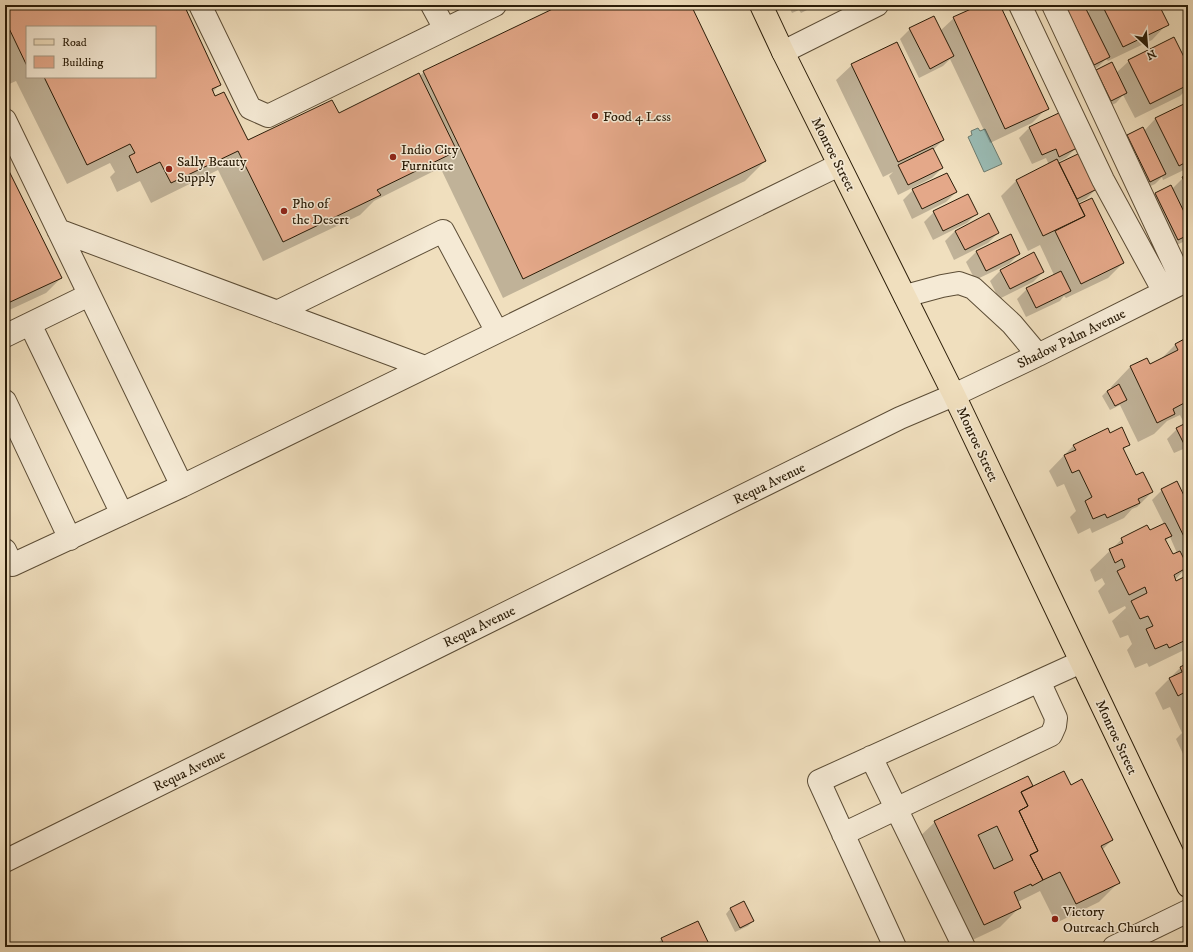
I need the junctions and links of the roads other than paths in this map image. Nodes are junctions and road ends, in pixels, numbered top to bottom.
1 (200, 5) edge
2 (432, 5) edge
3 (494, 5) edge
4 (761, 5) edge
5 (877, 5) edge
6 (1020, 5) edge
7 (1053, 5) edge
8 (445, 29) junction
9 (783, 52) junction
10 (5, 120) edge
11 (839, 165) junction
12 (58, 230) junction
13 (1186, 281) edge
14 (1164, 292) junction
15 (90, 295) junction
16 (905, 296) junction
17 (277, 312) junction
18 (30, 324) junction
19 (497, 332) junction
20 (5, 336) edge
21 (1038, 355) junction
22 (425, 367) junction
23 (954, 395) junction
24 (5, 401) edge
25 (182, 486) junction
26 (122, 514) junction
27 (70, 539) junction
28 (7, 562) edge
29 (1081, 662) junction
30 (1039, 681) junction
31 (871, 757) junction
32 (896, 809) junction
33 (843, 834) junction
34 (5, 861) edge
35 (1188, 886) edge
36 (1188, 911) edge
37 (894, 947) edge
38 (964, 947) edge
39 (1114, 947) edge

1 - 8 street
2 - 8 street
3 - 8 street
4 - 9 main road, Monroe Street
5 - 9 street
6 - 14 street
7 - 13 street
9 - 11 main road, Monroe Street
10 - 12 street
11 - 16 main road, Monroe Street
11 - 19 street
12 - 15 street
12 - 17 street
13 - 14 street, Shadow Palm Avenue
14 - 21 street, Shadow Palm Avenue
15 - 18 street
15 - 25 street
16 - 21 street
16 - 23 main road, Monroe Street
17 - 19 street
17 - 22 street
18 - 20 street
18 - 26 street
19 - 22 street
21 - 23 street, Shadow Palm Avenue
22 - 25 street
23 - 29 main road, Monroe Street
23 - 34 street, Requa Avenue
24 - 27 street
25 - 26 street
26 - 27 street
27 - 28 street
29 - 30 street
29 - 35 main road, Monroe Street
30 - 31 street
30 - 32 street
31 - 32 street
31 - 33 street
32 - 33 street
32 - 38 street
33 - 37 street
36 - 39 street

